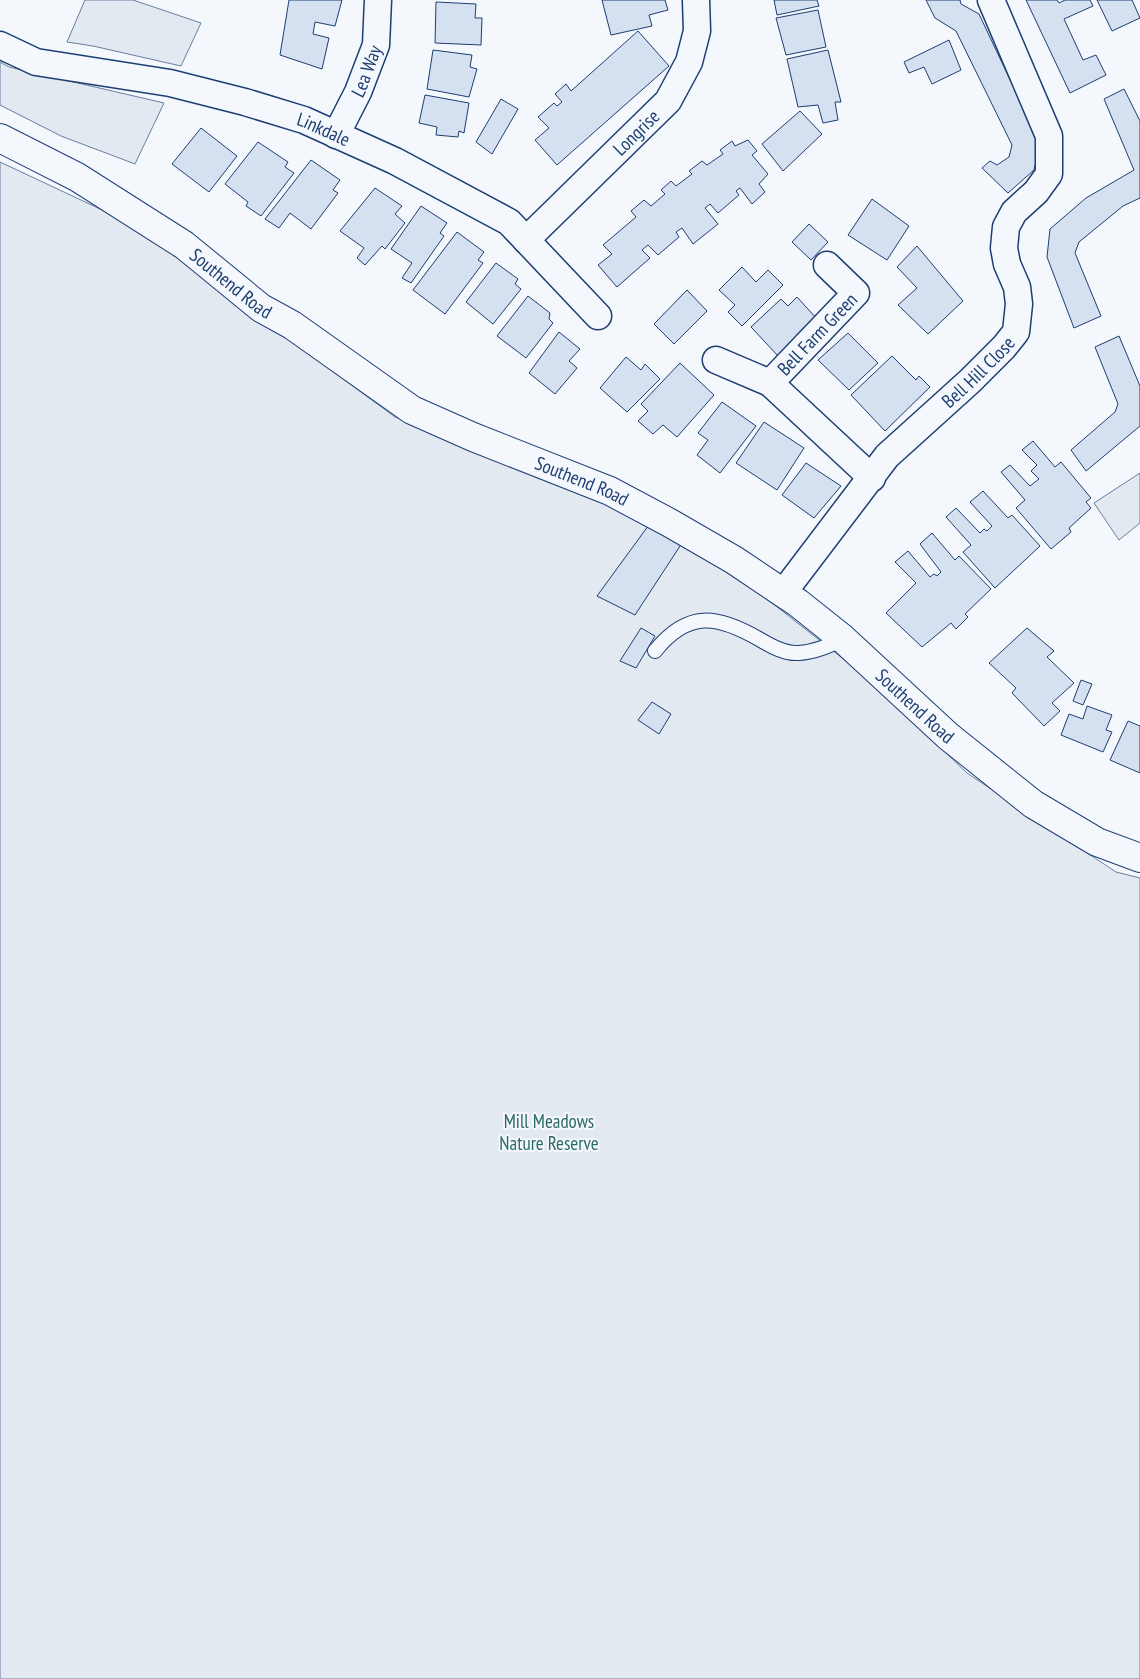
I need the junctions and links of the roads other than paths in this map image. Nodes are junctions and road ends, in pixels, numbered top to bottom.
1 (378, 0) edge
2 (696, 0) edge
3 (992, 0) edge
4 (0, 45) edge
5 (336, 135) junction
6 (0, 138) edge
7 (526, 240) junction
8 (827, 265) dead end
9 (598, 316) dead end
10 (716, 360) dead end
11 (770, 383) junction
12 (872, 478) junction
13 (784, 593) junction
14 (842, 638) junction
15 (655, 651) dead end
16 (1140, 858) edge

1 - 5 street, Lea Way
2 - 7 street, Longrise
3 - 12 street, Bell Hill Close
4 - 5 street, Linkdale
5 - 7 street, Linkdale
6 - 13 main road, Southend Road
7 - 9 street, Linkdale
8 - 11 street, Bell Farm Green
10 - 11 street, Bell Farm Green
11 - 12 street, Bell Farm Green
12 - 13 street, Bell Hill Close
13 - 14 main road, Southend Road
14 - 15 lane
14 - 16 main road, Southend Road

